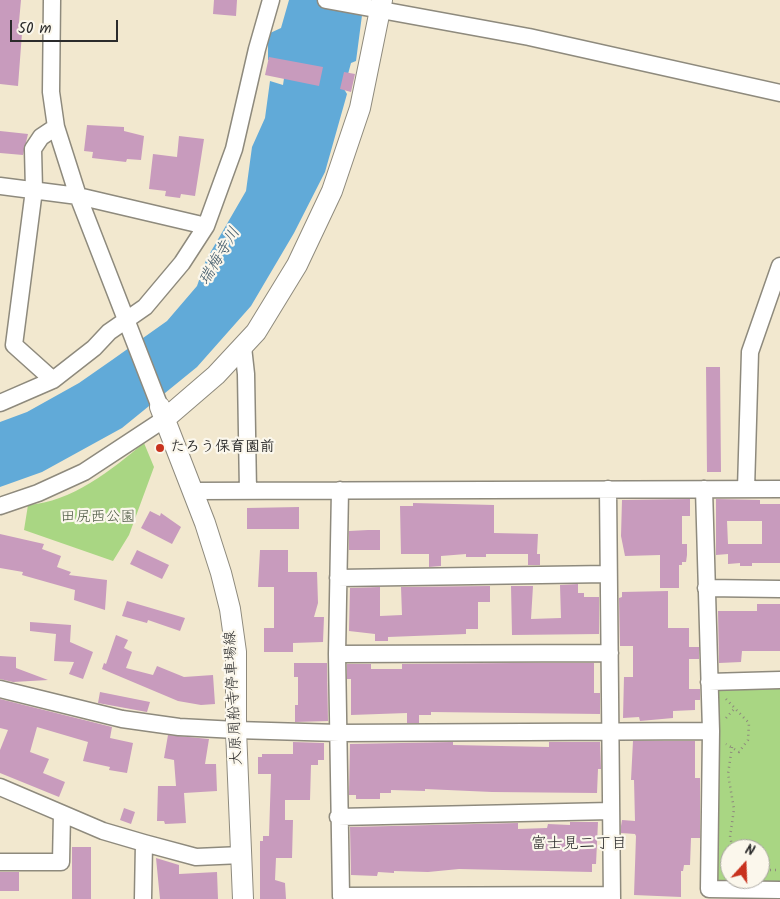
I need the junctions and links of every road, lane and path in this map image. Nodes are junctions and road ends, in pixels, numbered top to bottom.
1 (52, 0) edge
2 (271, 0) edge
3 (326, 0) edge
4 (380, 5) edge
5 (780, 93) edge
6 (56, 127) junction
7 (0, 186) edge
8 (34, 190) junction
9 (78, 196) junction
10 (206, 226) junction
11 (780, 266) edge
12 (125, 321) junction
13 (0, 336) edge
14 (14, 345) junction
15 (242, 346) junction
16 (54, 380) junction
17 (0, 403) edge
18 (163, 412) junction
19 (608, 489) junction
20 (704, 489) junction
21 (746, 489) junction
22 (780, 489) edge
23 (248, 490) junction
24 (340, 490) junction
25 (193, 491) junction
26 (0, 506) edge
27 (608, 574) junction
28 (338, 578) junction
29 (706, 588) junction
30 (780, 589) edge
31 (610, 653) junction
32 (337, 654) junction
33 (780, 680) edge
34 (709, 682) junction
35 (0, 689) edge
36 (735, 708) junction
37 (236, 730) junction
38 (339, 732) junction
39 (612, 732) junction
40 (720, 732) junction
41 (732, 748) junction
42 (0, 787) edge
43 (611, 811) junction
44 (62, 814) junction
45 (338, 817) junction
46 (730, 839) edge
47 (144, 843) junction
48 (242, 855) junction
49 (0, 862) edge
50 (780, 890) edge
51 (612, 897) edge
52 (143, 899) edge
53 (243, 899) edge

1 - 6 street
2 - 10 street
3 - 4 street
4 - 5 street
4 - 15 main road
6 - 8 street
6 - 9 street
7 - 8 street
8 - 9 street
8 - 14 street
9 - 10 street
9 - 12 street
10 - 12 street
11 - 21 street
12 - 16 street
12 - 18 street
13 - 14 street
14 - 16 street
15 - 18 main road
15 - 23 street
16 - 17 street
18 - 25 main road, 大原周船寺停車場線
18 - 26 street
19 - 20 street
19 - 24 street
19 - 27 street
20 - 21 street
20 - 29 street
21 - 22 street
23 - 24 street
23 - 25 street
24 - 28 street
25 - 37 main road, 大原周船寺停車場線
27 - 28 street
27 - 31 street
28 - 32 street
29 - 30 street
29 - 34 street
31 - 32 street
31 - 39 street
32 - 38 street
33 - 34 street
34 - 36 path
34 - 40 street
35 - 37 street
36 - 40 path
36 - 41 path
37 - 38 street
37 - 48 main road, 大原周船寺停車場線
38 - 39 street
38 - 45 street
39 - 40 street
39 - 43 street
40 - 41 path
40 - 50 street
41 - 46 path
42 - 44 street
43 - 45 street
43 - 51 street
44 - 47 street
44 - 49 street
45 - 51 street
47 - 48 street
47 - 52 street
48 - 53 main road, 大原周船寺停車場線

